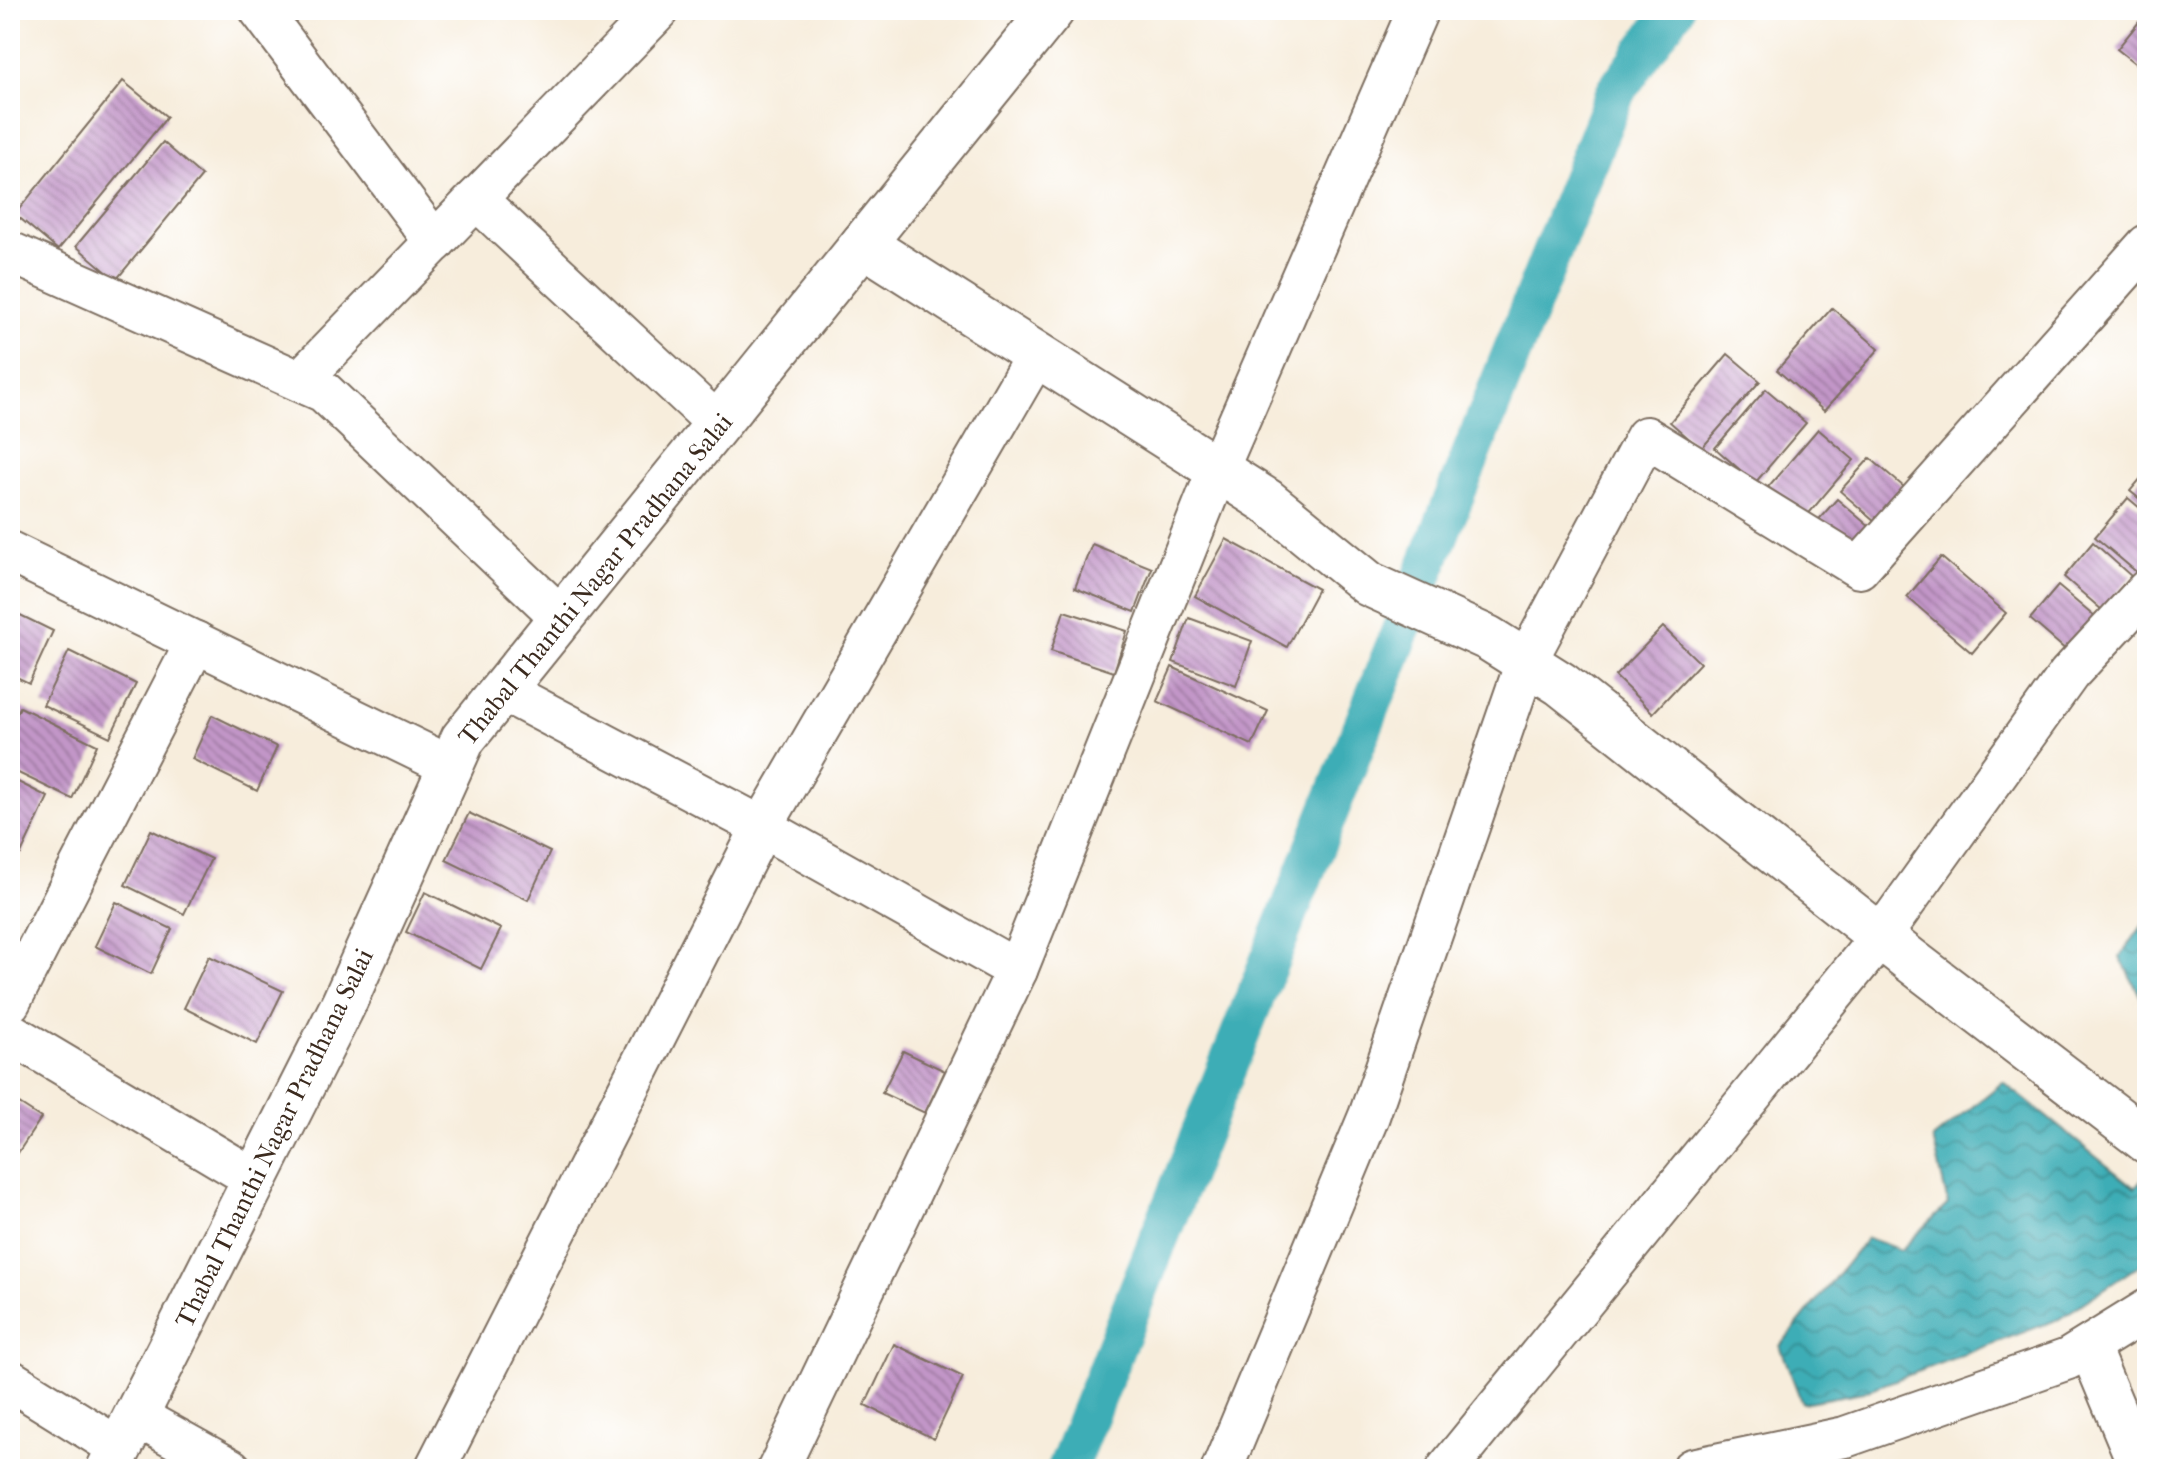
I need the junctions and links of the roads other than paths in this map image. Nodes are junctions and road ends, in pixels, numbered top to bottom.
1 (659, 10) edge
2 (1052, 10) edge
3 (1418, 10) edge
4 (282, 19) edge
5 (476, 199) junction
6 (435, 242) junction
7 (863, 244) junction
8 (2147, 245) edge
9 (10, 252) edge
10 (1037, 354) junction
11 (300, 381) junction
12 (718, 424) junction
13 (1218, 469) junction
14 (10, 552) edge
15 (2147, 590) edge
16 (561, 617) junction
17 (196, 642) junction
18 (1526, 662) junction
19 (502, 690) junction
20 (450, 766) junction
21 (762, 827) junction
22 (1881, 936) junction
23 (1017, 970) junction
24 (10, 1002) edge
25 (10, 1033) edge
26 (2147, 1141) edge
27 (255, 1179) junction
28 (2147, 1310) edge
29 (2089, 1347) junction
30 (10, 1380) edge
31 (121, 1444) edge
32 (2142, 1465) edge
33 (1225, 1468) edge
34 (1700, 1468) edge
35 (231, 1469) edge
36 (435, 1469) edge
37 (778, 1469) edge
38 (1447, 1469) edge

1 - 5 street
2 - 7 main road, Thabal Thanthi Nagar Pradhana Salai
3 - 13 street
4 - 6 street
5 - 6 street
5 - 12 street
6 - 11 street
7 - 10 main road
7 - 12 main road, Thabal Thanthi Nagar Pradhana Salai
8 - 18 street
9 - 11 street
10 - 13 main road
10 - 21 street
11 - 16 street
12 - 16 main road, Thabal Thanthi Nagar Pradhana Salai
13 - 18 main road
13 - 23 street
14 - 17 street
15 - 22 street
16 - 19 main road, Thabal Thanthi Nagar Pradhana Salai
17 - 20 street
17 - 24 street
18 - 22 main road
18 - 33 street
19 - 20 main road, Thabal Thanthi Nagar Pradhana Salai
19 - 21 street
20 - 27 main road, Thabal Thanthi Nagar Pradhana Salai
21 - 23 street
21 - 36 street
22 - 26 main road
22 - 38 street
23 - 37 street
25 - 27 street
27 - 31 main road, Thabal Thanthi Nagar Pradhana Salai
28 - 29 street
29 - 32 street
29 - 34 street
30 - 31 street
31 - 35 street

